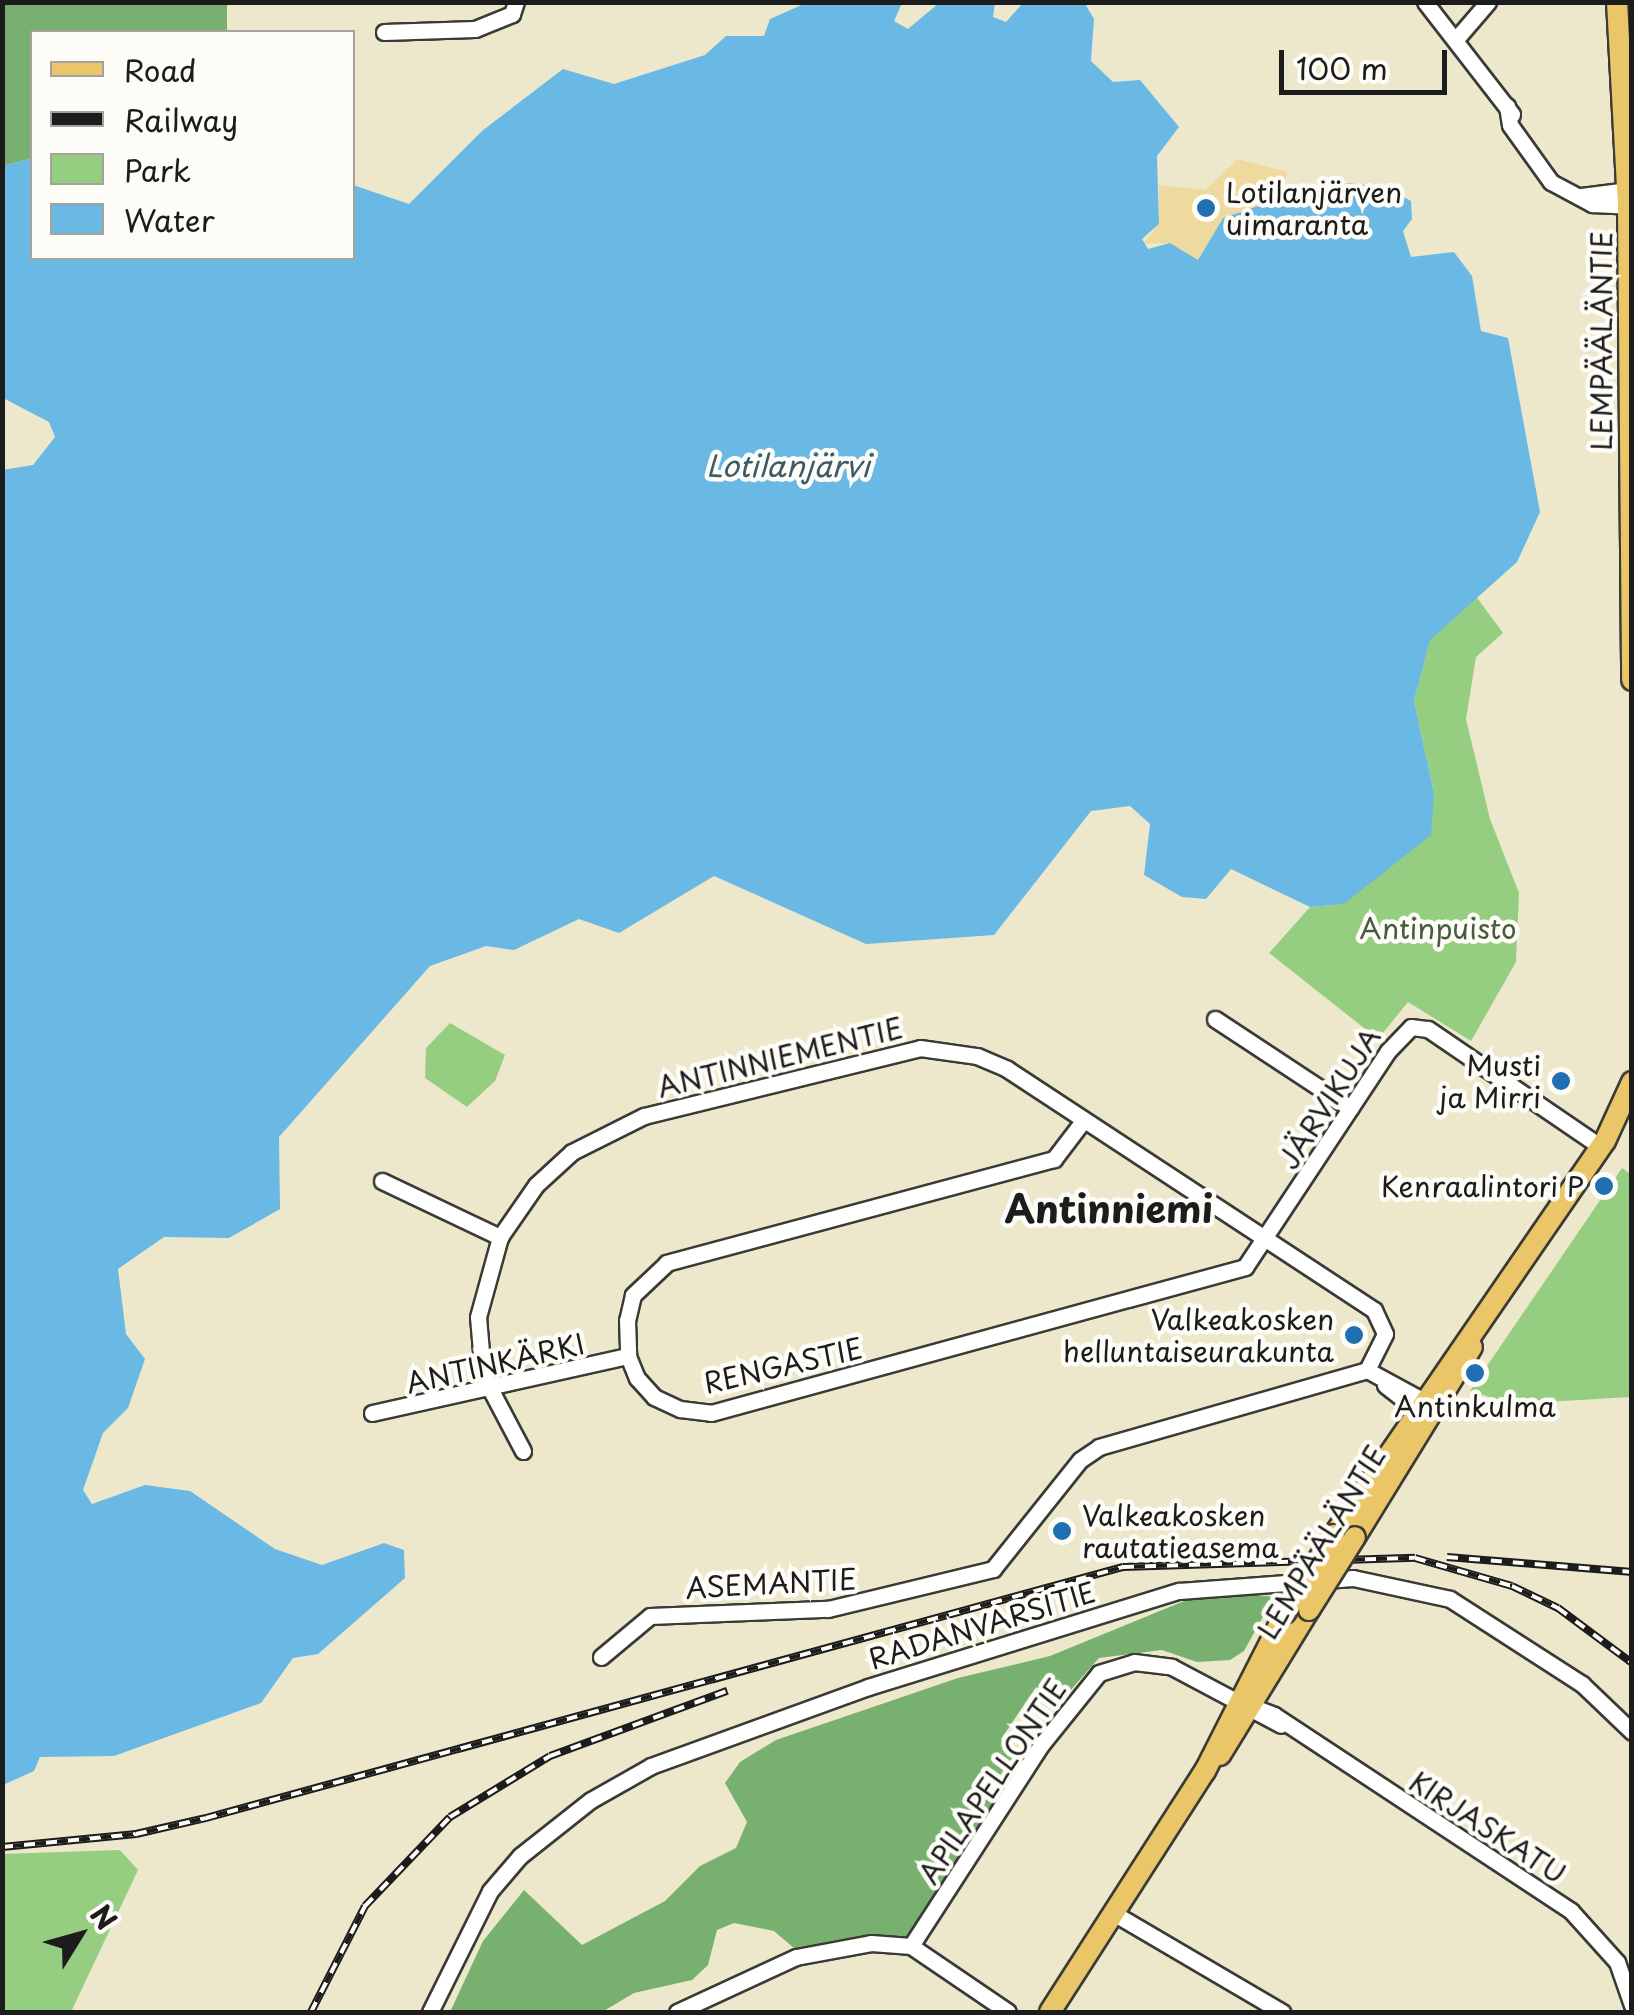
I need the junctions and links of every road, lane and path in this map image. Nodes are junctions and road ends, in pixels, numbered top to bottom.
1 (516, 2) edge
2 (1426, 2) edge
3 (1488, 2) edge
4 (1618, 2) edge
5 (384, 32) dead end
6 (1456, 38) junction
7 (1628, 198) junction
8 (1632, 680) edge
9 (1214, 1019) dead end
10 (1631, 1084) edge
11 (1350, 1108) junction
12 (1632, 1111) edge
13 (1083, 1120) junction
14 (1603, 1144) junction
15 (382, 1181) dead end
16 (500, 1237) junction
17 (1267, 1239) junction
18 (628, 1356) junction
19 (1366, 1370) junction
20 (488, 1388) junction
21 (1425, 1405) junction
22 (372, 1413) dead end
23 (523, 1450) dead end
24 (1344, 1536) junction
25 (601, 1657) dead end
26 (1248, 1707) junction
27 (1632, 1732) edge
28 (1115, 1914) junction
29 (911, 1946) junction
30 (1632, 2004) edge
31 (430, 2012) edge
32 (677, 2012) edge
33 (1008, 2012) edge
34 (1050, 2012) edge
35 (1282, 2012) edge

1 - 5 street
2 - 6 street
3 - 6 street
4 - 7 main road, LEMPÄÄLÄNTIE
6 - 7 street
7 - 8 main road, LEMPÄÄLÄNTIE
9 - 11 street
10 - 14 main road, LEMPÄÄLÄNTIE
11 - 14 street, JÄRVIKUJA
11 - 17 street, JÄRVIKUJA
12 - 14 main road, LEMPÄÄLÄNTIE
13 - 16 street, ANTINNIEMENTIE
13 - 17 street, ANTINNIEMENTIE
13 - 18 street
14 - 21 main road, LEMPÄÄLÄNTIE
15 - 16 street
16 - 20 street, ANTINNIEMENTIE
17 - 18 street, RENGASTIE
17 - 19 street, ANTINNIEMENTIE
18 - 20 street, ANTINKÄRKI
19 - 21 street
19 - 25 street, ASEMANTIE
20 - 22 street, ANTINKÄRKI
20 - 23 street, ANTINNIEMENTIE
21 - 24 main road, LEMPÄÄLÄNTIE
24 - 26 main road, LEMPÄÄLÄNTIE, bridge
24 - 26 main road, LEMPÄÄLÄNTIE, bridge
26 - 28 main road, LEMPÄÄLÄNTIE
26 - 29 street, APILAPELLONTIE
26 - 30 street, KIRJASKATU
27 - 31 street, RADANVARSITIE
28 - 34 main road, LEMPÄÄLÄNTIE
28 - 35 street
29 - 32 street
29 - 33 street

